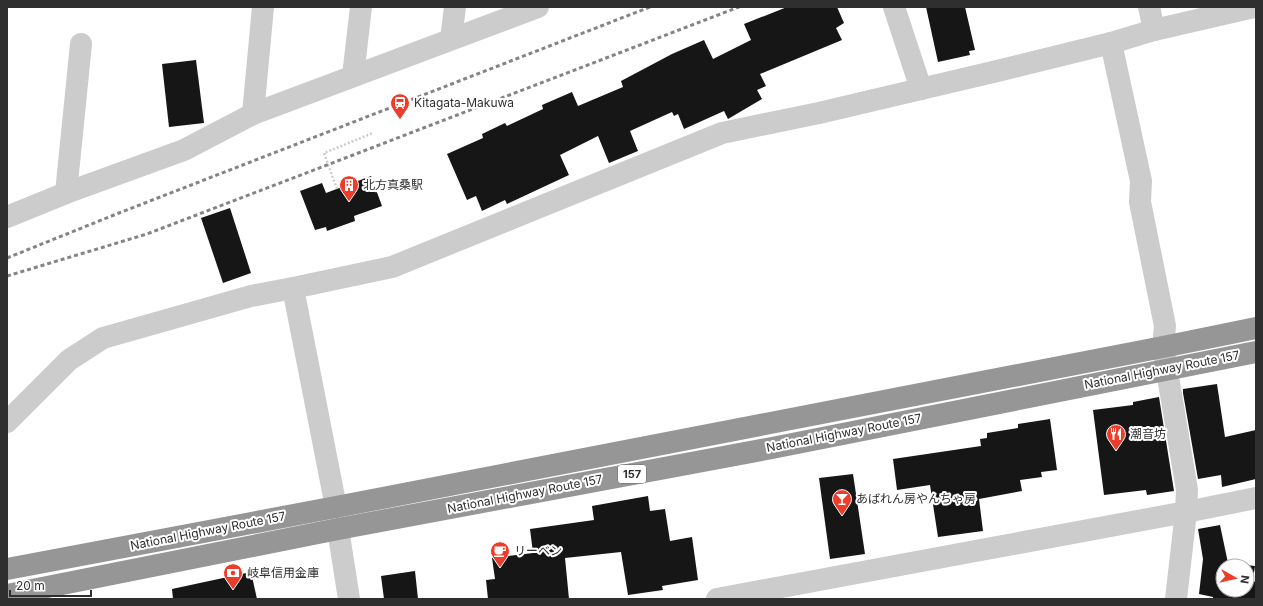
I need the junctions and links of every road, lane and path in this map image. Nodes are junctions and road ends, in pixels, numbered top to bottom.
1 (263, 7) edge
2 (361, 7) edge
3 (455, 7) edge
4 (538, 7) edge
5 (894, 7) edge
6 (1149, 7) edge
7 (1254, 7) edge
8 (1154, 30) junction
9 (451, 39) junction
10 (1111, 43) junction
11 (81, 44) dead end
12 (353, 76) junction
13 (920, 89) junction
14 (253, 114) junction
15 (373, 133) dead end
16 (337, 189) dead end
17 (66, 193) junction
18 (7, 217) edge
19 (293, 288) junction
20 (1256, 328) edge
21 (1163, 347) junction
22 (1256, 352) edge
23 (1167, 369) junction
24 (7, 422) edge
25 (1256, 498) edge
26 (336, 507) junction
27 (1186, 512) junction
28 (338, 529) junction
29 (7, 569) edge
30 (810, 590) edge
31 (7, 595) edge
32 (349, 599) edge
33 (717, 599) edge
34 (1176, 599) edge

1 - 14 street
2 - 12 street
3 - 9 street
4 - 9 street
5 - 13 street
6 - 8 street
7 - 8 street
8 - 10 street
9 - 12 street
10 - 13 street
10 - 21 street
11 - 17 street
12 - 14 street
13 - 19 street
14 - 17 street
15 - 16 path
17 - 18 street
19 - 24 street
19 - 26 street
20 - 21 highway, National Highway Route 157 / 157
21 - 23 street
21 - 26 highway, National Highway Route 157 / 157
22 - 23 highway, National Highway Route 157 / 157
23 - 27 street
23 - 28 highway, National Highway Route 157 / 157
25 - 27 street
26 - 29 highway, National Highway Route 157 / 157
27 - 30 street
27 - 34 street
28 - 31 highway, National Highway Route 157 / 157
28 - 32 street
30 - 33 street

